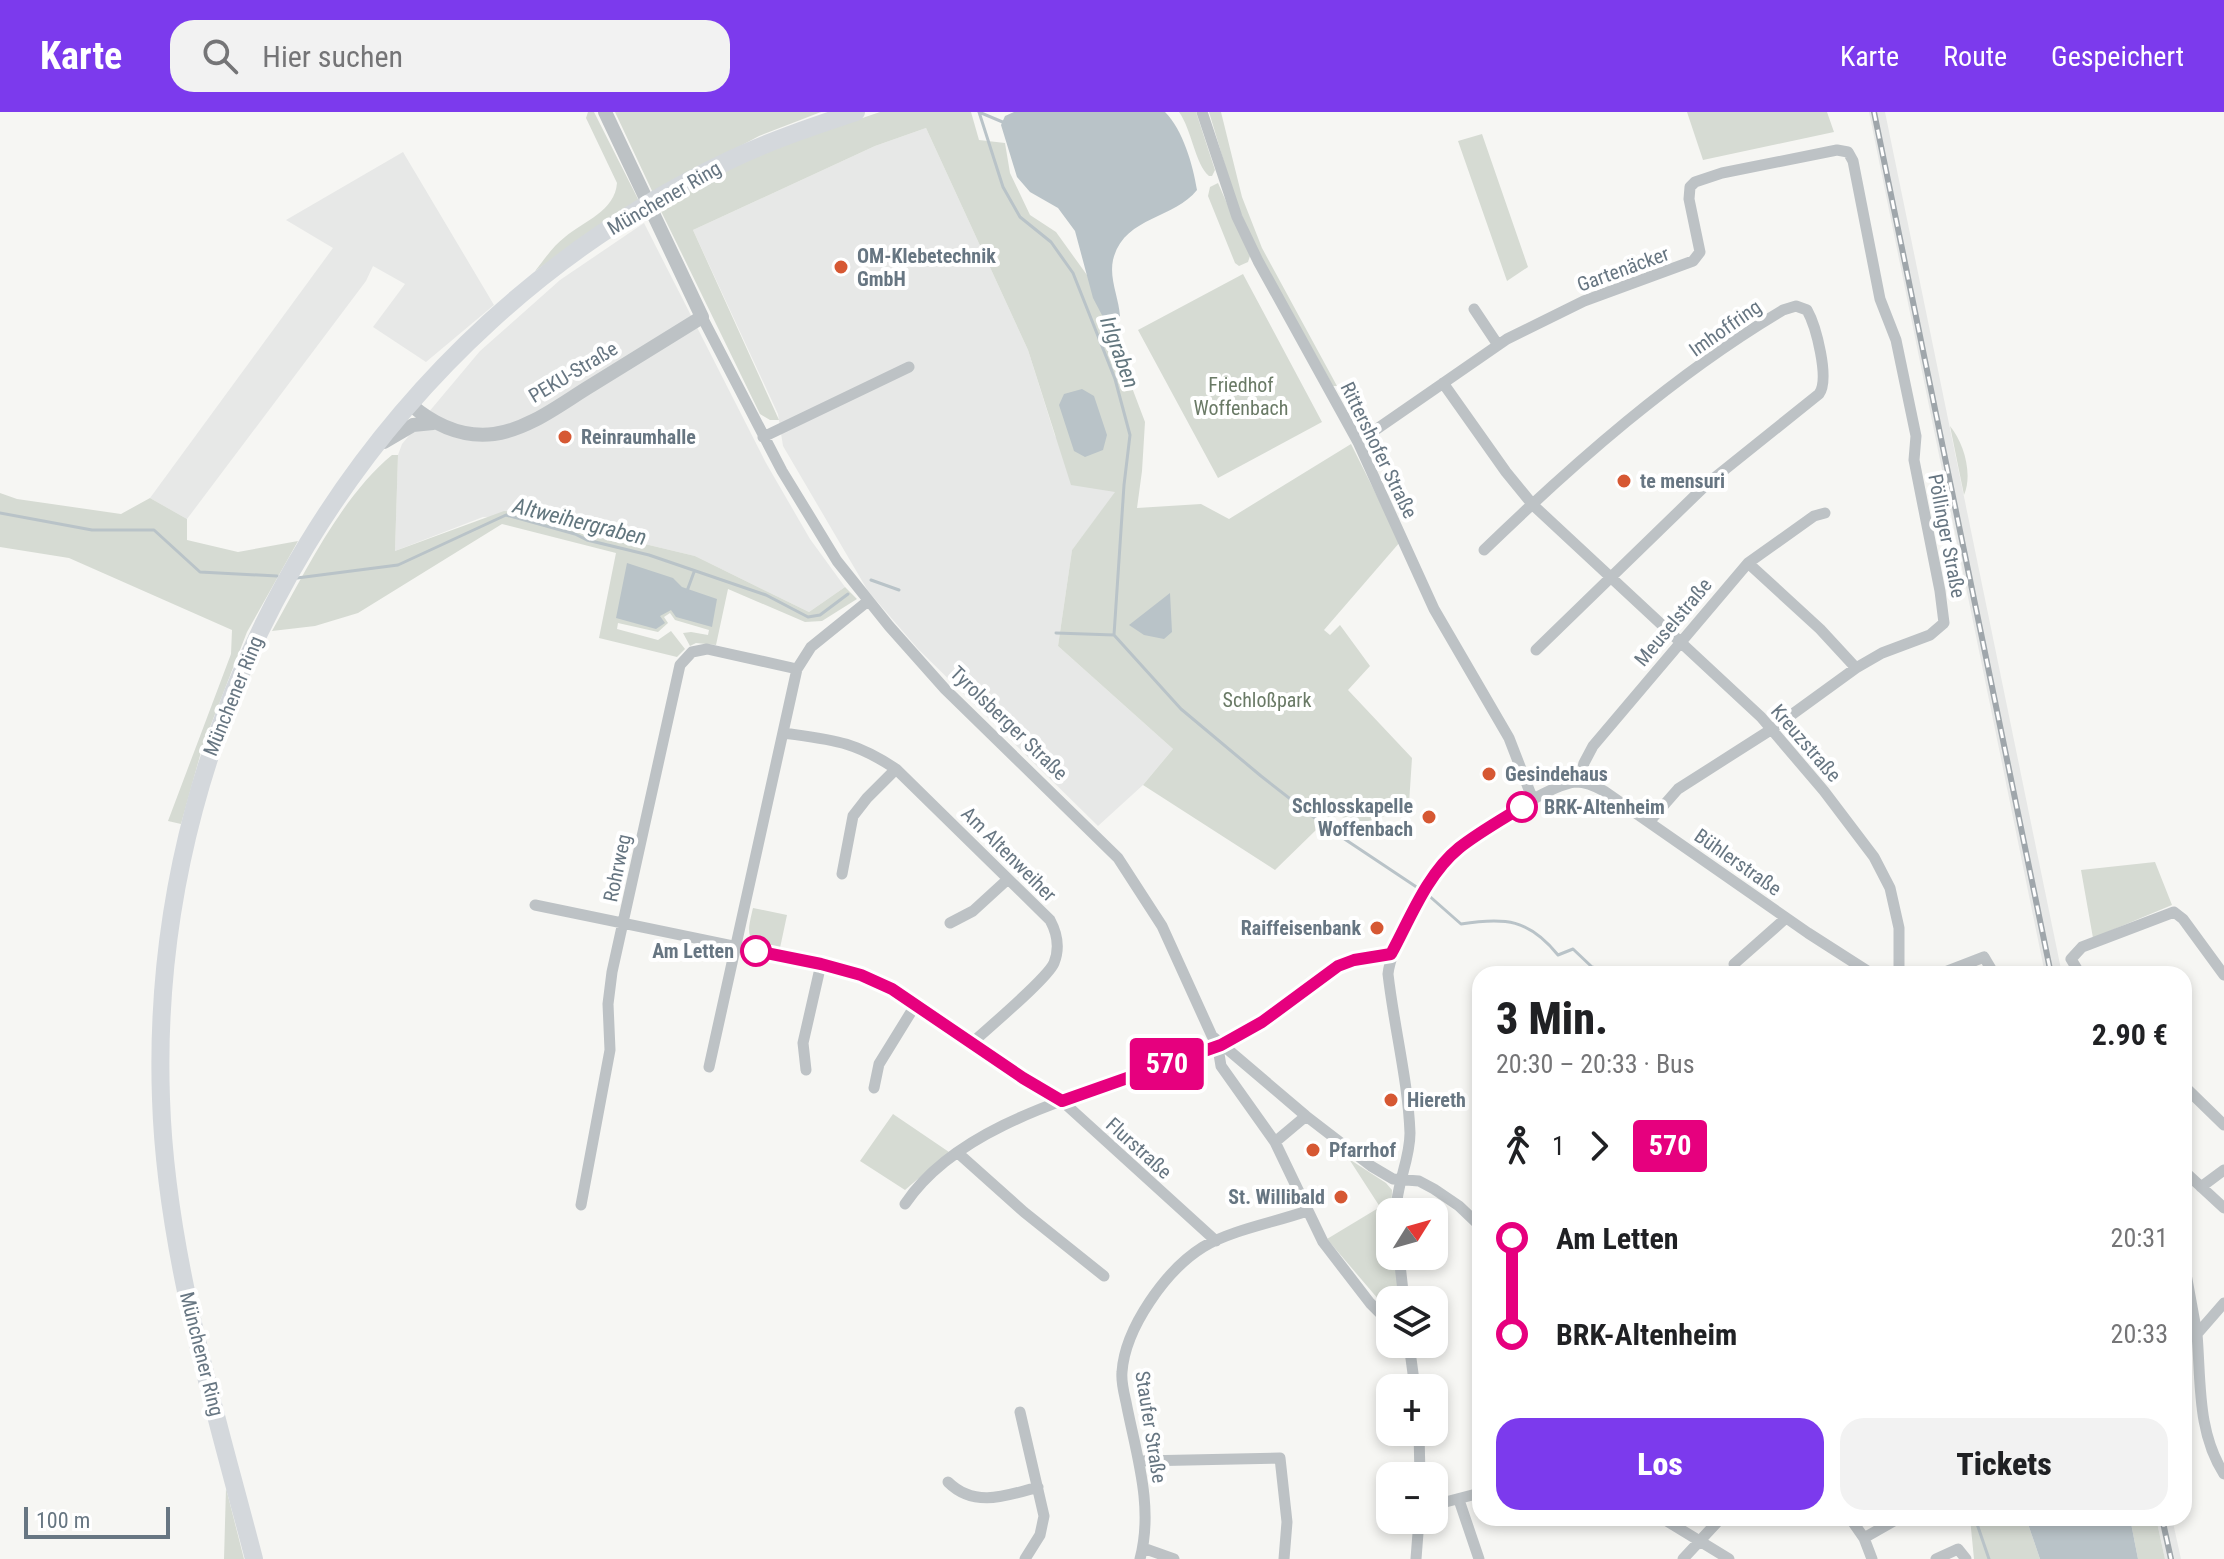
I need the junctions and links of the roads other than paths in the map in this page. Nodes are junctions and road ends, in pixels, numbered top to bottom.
1 (605, 112) edge
2 (856, 112) edge
3 (1202, 112) edge
4 (1850, 154) joint
5 (1474, 309) dead end
6 (702, 317) junction
7 (1498, 345) junction
8 (909, 367) dead end
9 (1443, 383) junction
10 (413, 400) junction
11 (434, 423) junction
12 (457, 429) junction
13 (763, 437) junction
14 (1358, 442) junction
15 (370, 452) junction
16 (1533, 505) junction
17 (1825, 513) dead end
18 (1484, 550) dead end
19 (1748, 563) junction
20 (1610, 578) junction
21 (868, 601) junction
22 (1679, 642) junction
23 (1536, 650) dead end
24 (1856, 668) junction
25 (797, 669) junction
26 (1772, 729) junction
27 (784, 733) junction
28 (896, 769) junction
29 (1579, 782) junction
30 (1533, 800) junction
31 (1650, 821) junction
32 (842, 874) dead end
33 (1008, 879) junction
34 (535, 905) dead end
35 (1786, 918) junction
36 (624, 923) junction
37 (950, 923) dead end
38 (736, 946) junction
39 (1391, 954) junction
40 (821, 964) junction
41 (1734, 964) dead end
42 (1860, 966) edge
43 (1899, 966) edge
44 (1961, 966) edge
45 (1989, 966) edge
46 (2075, 966) edge
47 (2224, 975) edge
48 (916, 1004) junction
49 (972, 1043) junction
50 (1221, 1045) junction
51 (709, 1067) dead end
52 (806, 1070) dead end
53 (874, 1088) dead end
54 (2192, 1094) edge
55 (1062, 1101) junction
56 (1306, 1116) junction
57 (2224, 1125) edge
58 (1275, 1142) junction
59 (958, 1153) junction
60 (2224, 1170) edge
61 (2192, 1179) edge
62 (1399, 1181) junction
63 (2201, 1187) junction
64 (1397, 1198) edge
65 (905, 1204) dead end
66 (581, 1205) dead end
67 (2224, 1208) edge
68 (1307, 1211) junction
69 (1472, 1218) edge
70 (1216, 1241) junction
71 (1104, 1276) dead end
72 (2224, 1303) edge
73 (2192, 1307) edge
74 (1376, 1311) edge
75 (2197, 1334) junction
76 (1020, 1412) dead end
77 (1141, 1461) junction
78 (2224, 1474) edge
79 (948, 1482) dead end
80 (1038, 1487) junction
81 (1472, 1496) edge
82 (1459, 1500) junction
83 (1448, 1502) edge
84 (1675, 1526) edge
85 (1714, 1526) edge
86 (1856, 1526) edge
87 (1885, 1526) edge
88 (1418, 1534) edge
89 (1864, 1538) junction
90 (1700, 1541) junction
91 (1142, 1553) edge
92 (254, 1559) edge
93 (1025, 1559) edge
94 (1174, 1559) edge
95 (1284, 1559) edge
96 (1416, 1559) edge
97 (1479, 1559) edge
98 (1683, 1559) edge
99 (1729, 1559) edge
100 (1872, 1559) edge
101 (1936, 1559) edge
102 (1966, 1559) edge

1 - 6 street, Tyrolsberger Straße
2 - 10 main road, Münchener Ring
3 - 14 street, Rittershofer Straße
4 - 7 street, Gartenäcker
4 - 24 street, Pöllinger Straße
5 - 7 street
6 - 12 street, PEKU-Straße
6 - 13 street, Tyrolsberger Straße
7 - 9 street, Gartenäcker
8 - 13 street
9 - 14 street, Gartenäcker
9 - 16 street, Kreuzstraße
10 - 11 street, PEKU-Straße
10 - 12 street
10 - 15 main road, Münchener Ring
11 - 12 street, PEKU-Straße
11 - 15 street
13 - 21 street, Tyrolsberger Straße
14 - 30 street, Rittershofer Straße
15 - 92 main road, Münchener Ring
16 - 18 street
16 - 20 street, Kreuzstraße
16 - 20 street, Imhoffring
17 - 19 street, Meuselstraße
19 - 22 street, Meuselstraße
19 - 24 street
20 - 22 street, Kreuzstraße
20 - 23 street
21 - 25 street
21 - 50 street, Tyrolsberger Straße
22 - 26 street, Kreuzstraße
22 - 29 street, Meuselstraße
24 - 26 street, Pöllinger Straße
25 - 27 street
25 - 36 street, Rohrweg
26 - 31 street, Pöllinger Straße
26 - 43 street, Kreuzstraße
27 - 28 street, Am Altenweiher
27 - 38 street
28 - 32 street
28 - 33 street, Am Altenweiher
29 - 30 street
29 - 31 street, Bühlerstraße
30 - 39 street
31 - 35 street, Bühlerstraße
33 - 37 street
33 - 49 street, Am Altenweiher
34 - 36 street, Flurstraße
35 - 41 street
35 - 42 street, Bühlerstraße
36 - 38 street, Flurstraße
36 - 66 street, Rohrweg
38 - 40 street, Flurstraße
38 - 51 street
39 - 50 street
39 - 62 street
40 - 48 street, Flurstraße
40 - 52 street
44 - 45 street
46 - 47 street
48 - 49 street, Flurstraße
48 - 53 street
49 - 55 street, Flurstraße
50 - 55 street
50 - 56 street, Tyrolsberger Straße
50 - 58 street
54 - 57 street
55 - 59 street
55 - 70 street, Flurstraße
56 - 58 street
56 - 62 street, Tyrolsberger Straße
58 - 68 street
59 - 65 street
59 - 71 street
60 - 63 street
61 - 63 street
62 - 64 street
62 - 69 street, Tyrolsberger Straße
63 - 67 street
68 - 70 street, Staufer Straße
68 - 74 street
70 - 77 street, Staufer Straße
72 - 75 street
73 - 75 street
75 - 78 street
76 - 80 street
77 - 91 street, Staufer Straße
77 - 95 street
79 - 80 street
80 - 93 street
81 - 82 street
82 - 83 street
82 - 97 street
84 - 90 street
85 - 90 street
86 - 89 street
87 - 89 street
88 - 96 street
89 - 100 street
90 - 98 street
90 - 99 street
91 - 94 street
101 - 102 street

